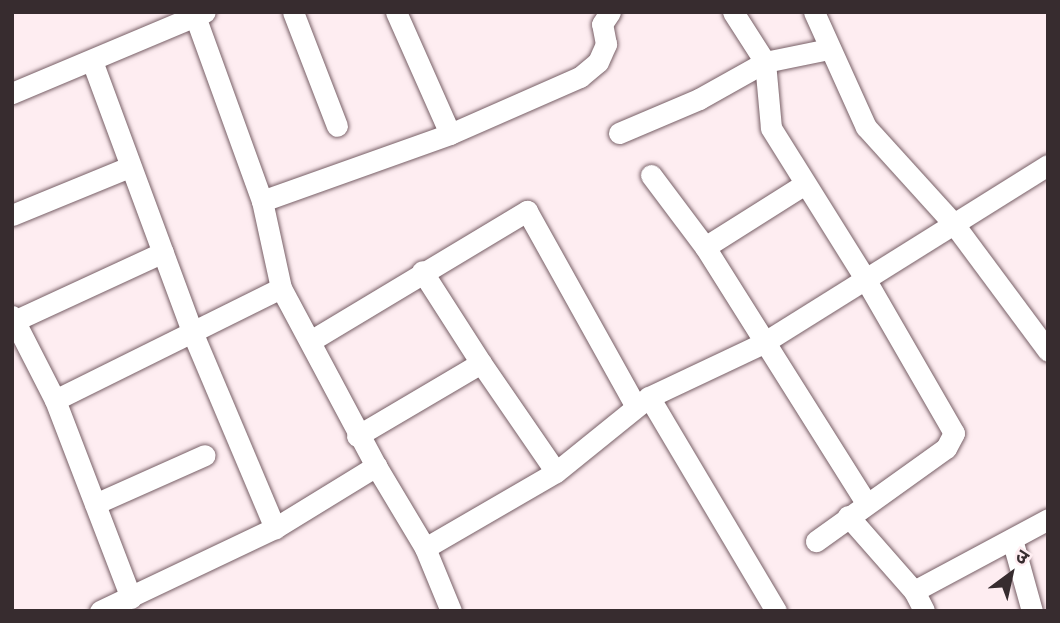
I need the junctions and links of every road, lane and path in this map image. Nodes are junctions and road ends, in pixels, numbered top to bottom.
1 (293, 12) edge
2 (610, 12) edge
3 (733, 12) edge
4 (814, 12) edge
5 (200, 14) edge
6 (401, 14) edge
7 (829, 49) junction
8 (92, 61) junction
9 (765, 62) junction
10 (12, 93) edge
11 (337, 127) dead end
12 (619, 133) dead end
13 (450, 134) junction
14 (1048, 165) edge
15 (129, 167) junction
16 (651, 175) dead end
17 (803, 185) junction
18 (262, 201) junction
19 (12, 215) edge
20 (953, 223) junction
21 (705, 247) junction
22 (163, 252) junction
23 (422, 271) junction
24 (864, 277) junction
25 (281, 288) junction
26 (13, 318) edge
27 (193, 334) junction
28 (312, 340) junction
29 (763, 343) junction
30 (1048, 351) edge
31 (481, 363) junction
32 (55, 400) junction
33 (642, 401) junction
34 (357, 436) junction
35 (205, 455) dead end
36 (376, 466) junction
37 (556, 472) junction
38 (866, 503) junction
39 (95, 504) junction
40 (848, 516) junction
41 (1048, 519) edge
42 (275, 528) junction
43 (1012, 539) junction
44 (816, 541) dead end
45 (425, 548) junction
46 (914, 591) junction
47 (131, 598) junction
48 (100, 611) edge
49 (451, 611) edge
50 (776, 611) edge
51 (924, 611) edge
52 (1032, 611) edge

1 - 11 street
2 - 13 street
3 - 9 street
4 - 7 street
5 - 8 street
5 - 18 street
6 - 13 street
7 - 9 street
7 - 20 street
8 - 10 street
8 - 15 street
9 - 12 street
9 - 17 street
13 - 18 street
14 - 20 street
15 - 19 street
15 - 22 street
16 - 21 street
17 - 21 street
17 - 24 street
18 - 25 street
20 - 24 street
20 - 30 street
21 - 29 street
22 - 26 street
22 - 27 street
23 - 28 street
23 - 31 street
23 - 33 street
24 - 29 street
24 - 38 street
25 - 27 street
25 - 28 street
26 - 32 street
27 - 32 street
27 - 42 street
28 - 34 street
29 - 33 street
29 - 38 street
31 - 34 street
31 - 37 street
32 - 39 street
33 - 37 street
33 - 50 street
34 - 36 street
35 - 39 street
36 - 42 street
36 - 45 street
37 - 45 street
38 - 40 street
39 - 47 street
40 - 44 street
40 - 46 street
41 - 43 street
42 - 47 street
43 - 46 street
43 - 52 street
45 - 49 street
46 - 51 street
47 - 48 street

